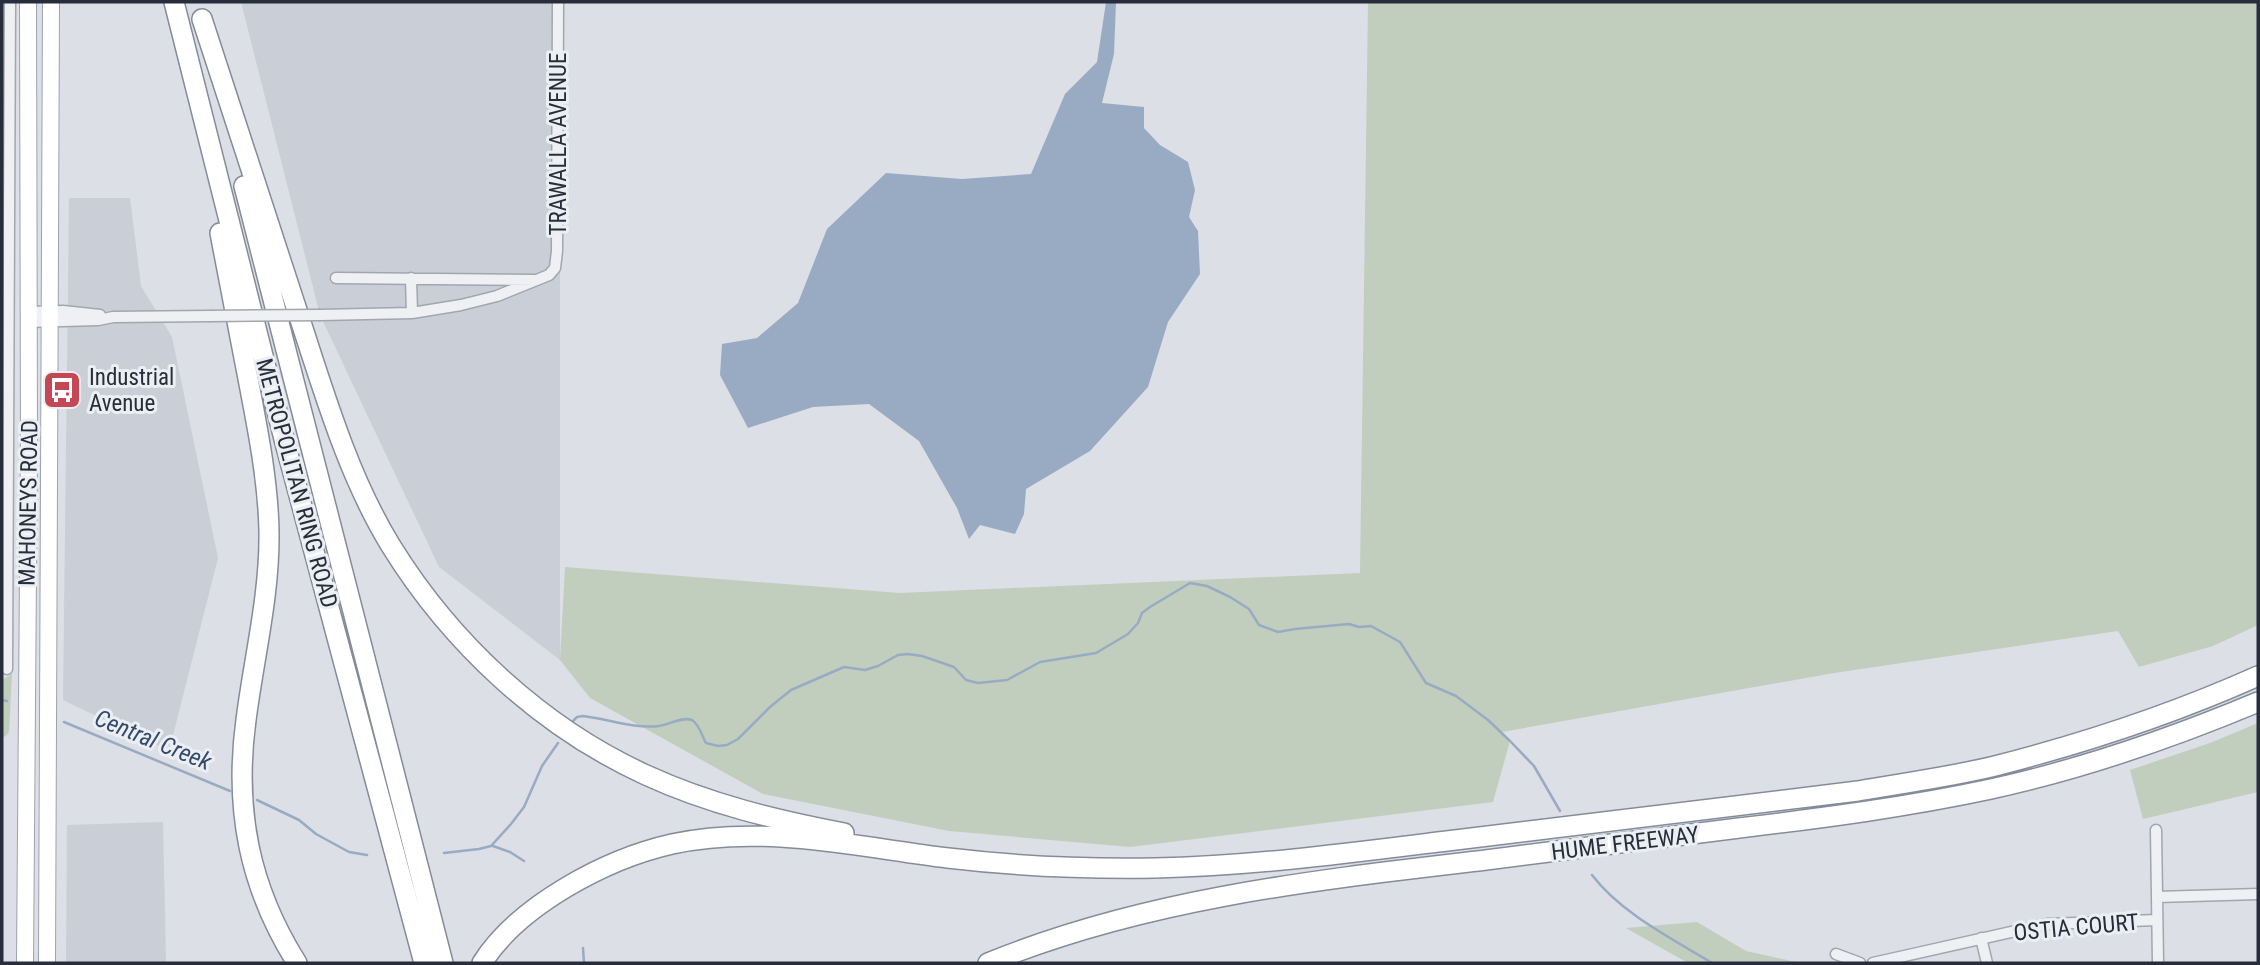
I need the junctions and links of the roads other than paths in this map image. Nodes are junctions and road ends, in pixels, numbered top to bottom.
1 (10, 2) edge
2 (28, 2) edge
3 (51, 2) edge
4 (174, 2) edge
5 (558, 2) edge
6 (200, 10) edge
7 (50, 233) junction
8 (5, 239) edge
9 (27, 239) junction
10 (336, 278) dead end
11 (411, 278) junction
12 (541, 280) junction
13 (412, 313) junction
14 (50, 316) junction
15 (28, 317) junction
16 (26, 616) junction
17 (4, 618) edge
18 (26, 657) junction
19 (48, 657) junction
20 (7, 669) dead end
21 (2258, 676) edge
22 (2258, 702) edge
23 (2156, 830) dead end
24 (1000, 862) junction
25 (2258, 894) edge
26 (2157, 897) junction
27 (2157, 920) junction
28 (1981, 938) junction
29 (1836, 954) dead end
30 (25, 963) edge
31 (47, 963) edge
32 (298, 963) edge
33 (424, 963) edge
34 (443, 963) edge
35 (482, 963) edge
36 (988, 963) edge
37 (1860, 963) edge
38 (1872, 963) edge
39 (1987, 963) edge
40 (2158, 963) edge

1 - 8 street, MAHONEYS ROAD
2 - 9 main road, MAHONEYS ROAD
3 - 7 main road, MAHONEYS ROAD
4 - 32 highway
4 - 33 highway, METROPOLITAN RING ROAD
5 - 12 street, TRAWALLA AVENUE
6 - 24 highway
6 - 34 highway, METROPOLITAN RING ROAD
7 - 9 main road
7 - 14 main road, MAHONEYS ROAD
8 - 17 street, MAHONEYS ROAD
9 - 15 main road, MAHONEYS ROAD
10 - 11 street
11 - 12 street
11 - 13 street
12 - 13 street
13 - 14 street, bridge
14 - 15 street
14 - 19 main road, MAHONEYS ROAD
15 - 16 main road, MAHONEYS ROAD
16 - 17 street
16 - 18 main road, MAHONEYS ROAD
17 - 20 street, MAHONEYS ROAD
18 - 19 main road
18 - 30 main road, MAHONEYS ROAD
19 - 31 main road, MAHONEYS ROAD
21 - 24 highway, HUME FREEWAY
22 - 36 highway, HUME FREEWAY
23 - 26 street
24 - 35 highway
25 - 26 street
26 - 27 street
27 - 28 street, OSTIA COURT
27 - 40 street
28 - 38 street, OSTIA COURT
28 - 39 street
29 - 37 street

